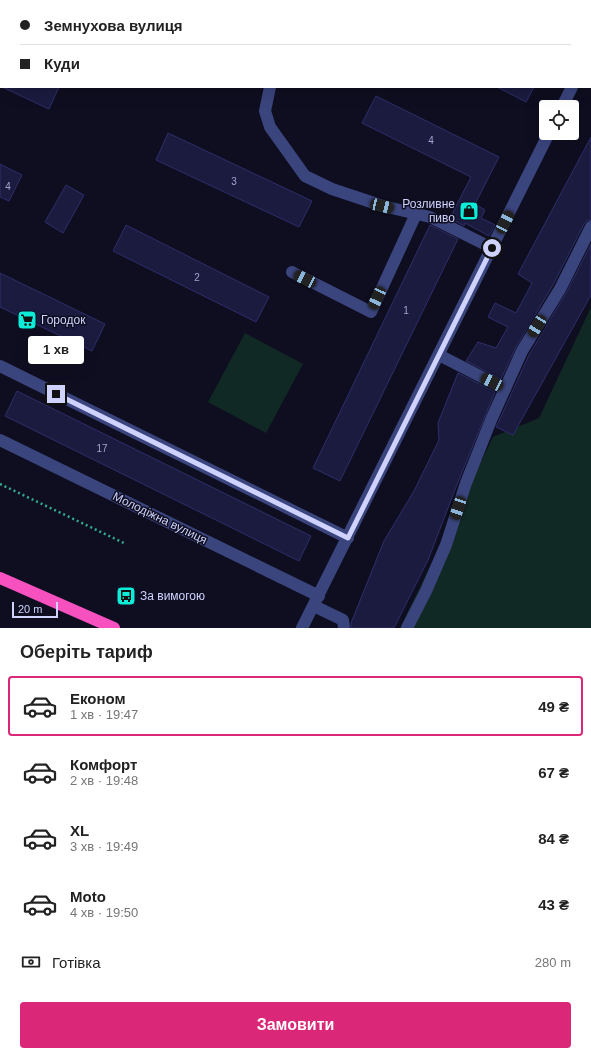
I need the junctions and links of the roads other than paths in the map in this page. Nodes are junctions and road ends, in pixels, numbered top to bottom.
1 (270, 88) edge
2 (572, 88) edge
3 (566, 100) edge
4 (546, 140) edge
5 (416, 214) junction
6 (591, 227) edge
7 (492, 248) junction
8 (292, 272) dead end
9 (439, 355) junction
10 (0, 366) edge
11 (505, 389) junction
12 (0, 440) edge
13 (348, 538) junction
14 (0, 578) edge
15 (317, 601) junction
16 (114, 628) edge
17 (302, 628) edge
18 (344, 628) edge
19 (407, 628) edge

1 - 5 street
2 - 3 street
4 - 7 street
5 - 7 street
5 - 8 street
6 - 11 street
7 - 9 street
9 - 11 street
9 - 13 street
10 - 13 street
11 - 19 street
12 - 15 street, Молодіжна вулиця
13 - 15 street
14 - 16 highway
15 - 17 street
15 - 18 street, Молодіжна вулиця

